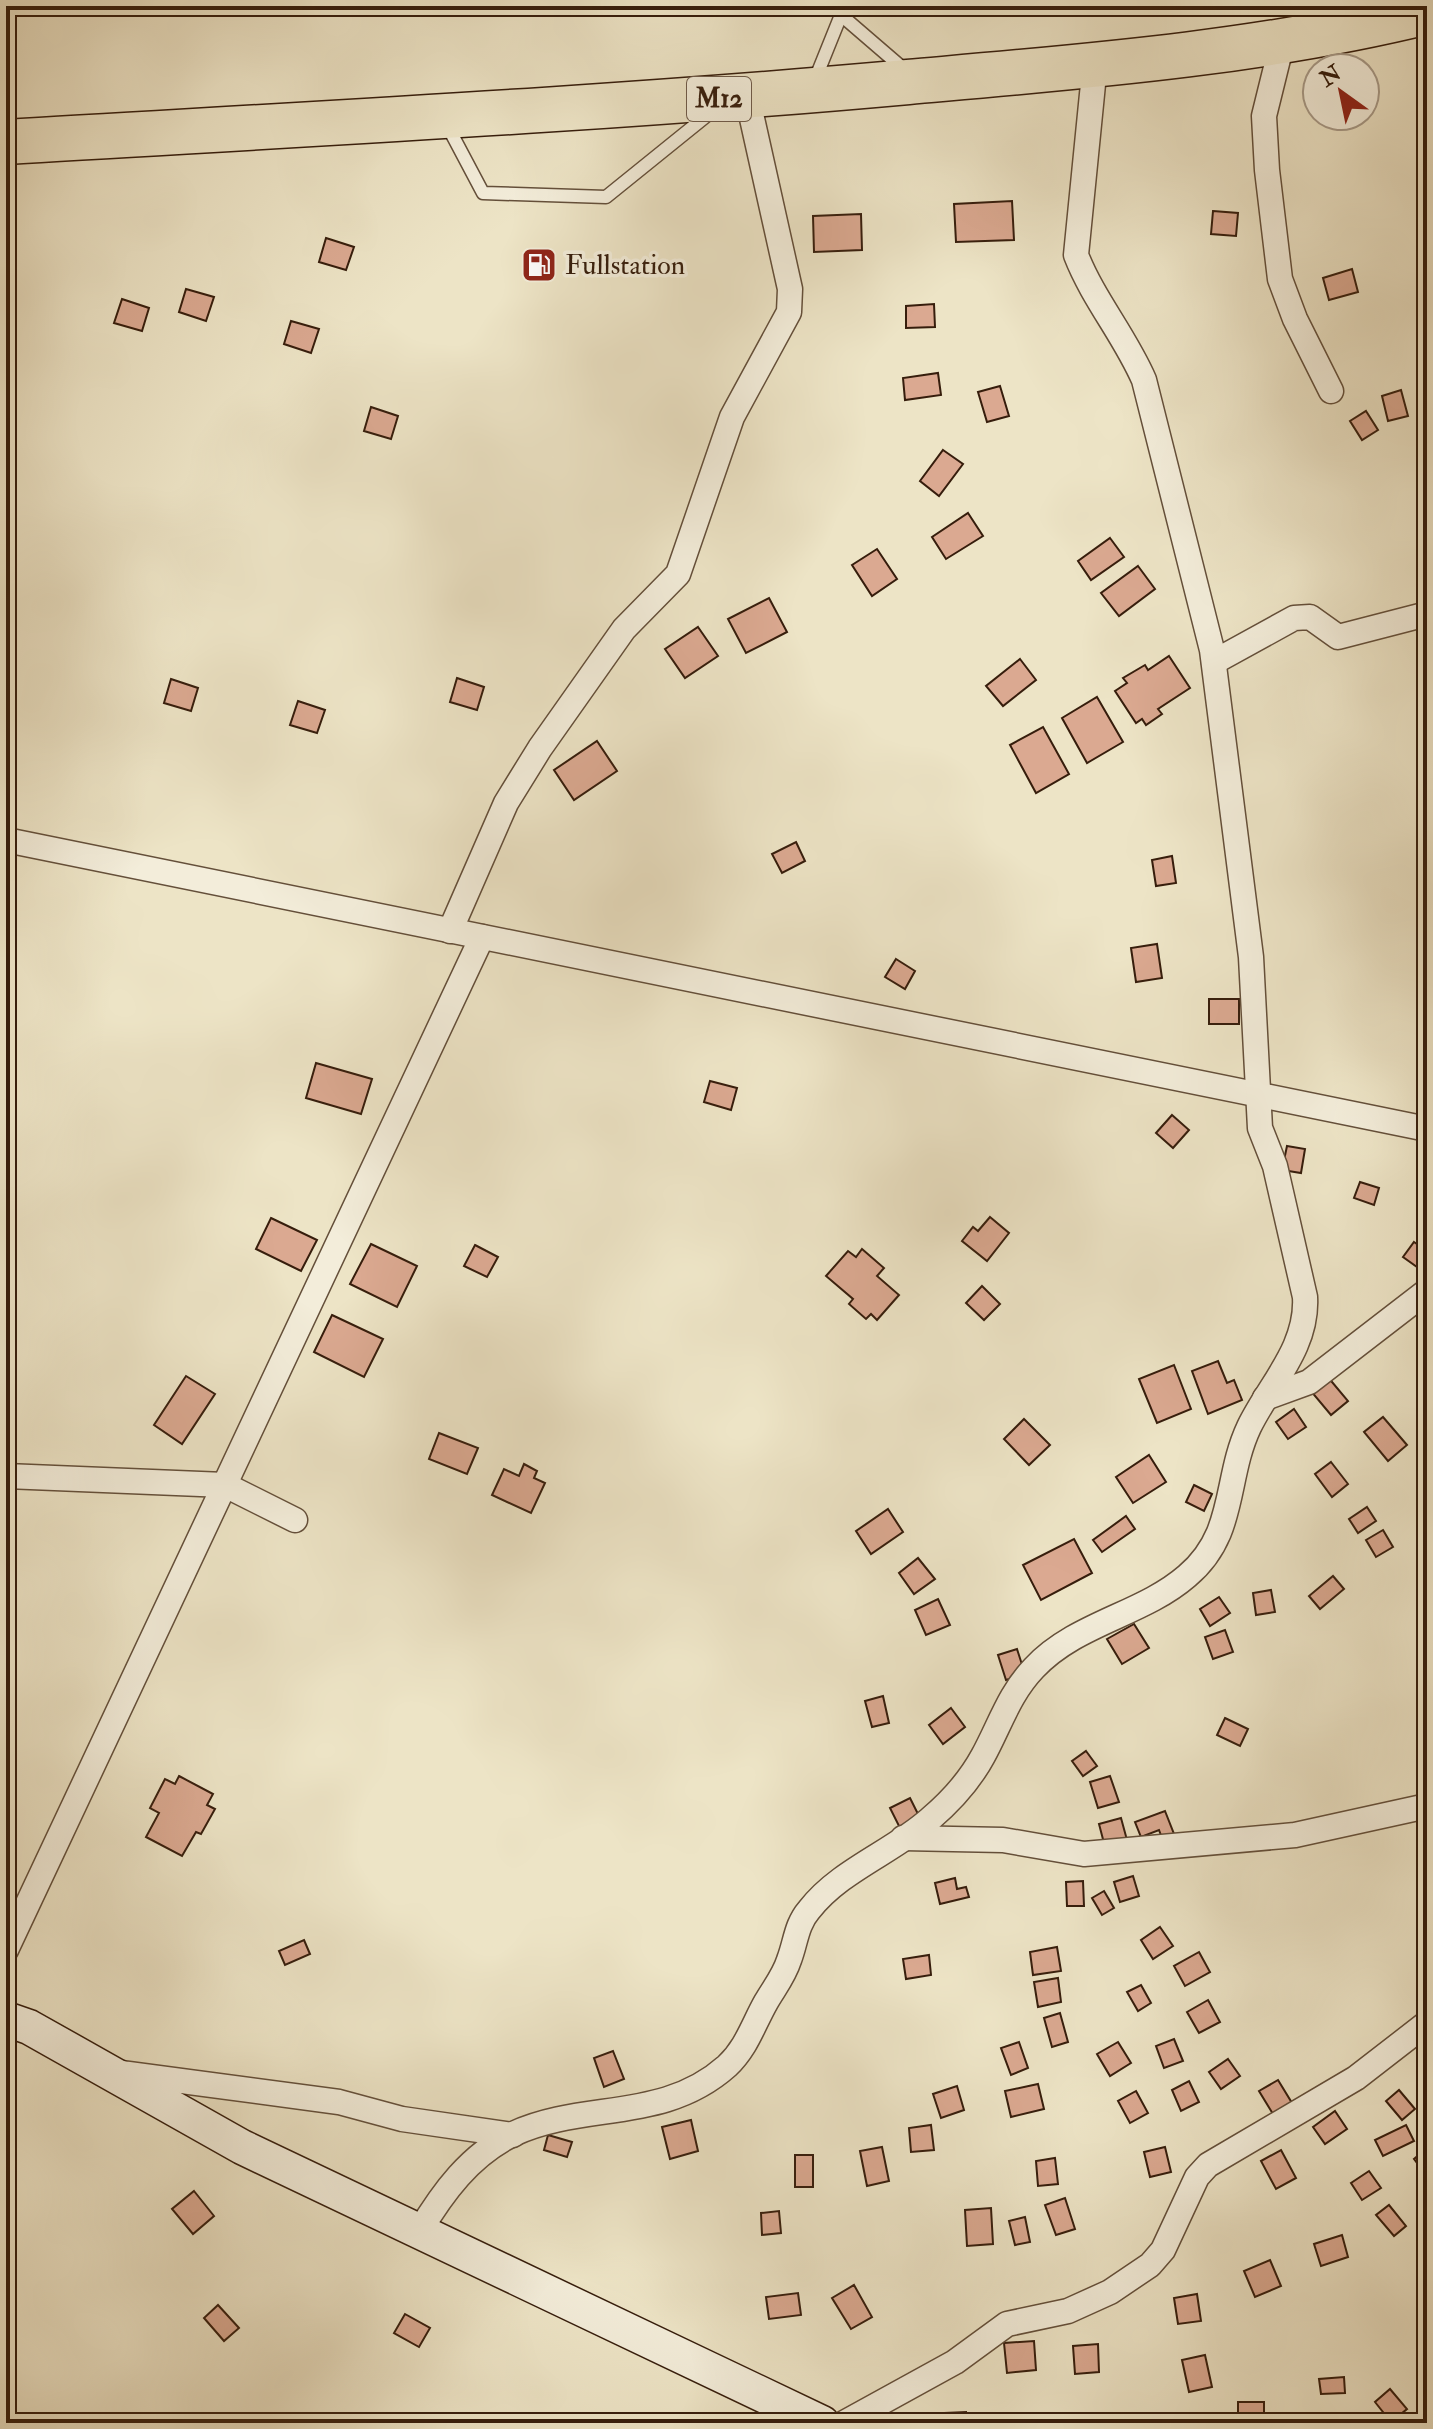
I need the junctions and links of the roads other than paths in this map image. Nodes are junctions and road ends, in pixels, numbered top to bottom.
1 (839, 10) edge
2 (1427, 12) edge
3 (1283, 39) junction
4 (1095, 64) junction
5 (918, 81) junction
6 (810, 91) junction
7 (738, 97) junction
8 (442, 116) junction
9 (6, 142) edge
10 (1331, 391) dead end
11 (1427, 614) edge
12 (1214, 662) junction
13 (6, 840) edge
14 (450, 931) junction
15 (482, 937) junction
16 (1257, 1096) junction
17 (1427, 1129) edge
18 (1427, 1291) edge
19 (1265, 1398) junction
20 (6, 1476) edge
21 (225, 1485) junction
22 (295, 1520) dead end
23 (1427, 1806) edge
24 (903, 1838) junction
25 (6, 1950) edge
26 (6, 2019) edge
27 (1427, 2023) edge
28 (108, 2072) junction
29 (513, 2135) junction
30 (419, 2232) junction
31 (823, 2422) edge

1 - 5 lane
1 - 6 lane
2 - 3 highway, M12
3 - 4 highway, M12
3 - 10 street
4 - 5 highway, M12
4 - 12 street
5 - 6 highway, M12
6 - 7 highway, M12
7 - 8 highway, M12
7 - 8 lane
7 - 14 street
8 - 9 highway, M12
11 - 12 street
12 - 16 street
13 - 14 street
14 - 15 street
15 - 16 street
15 - 21 street
16 - 17 street
16 - 19 street
18 - 19 street
19 - 24 street
20 - 21 street
21 - 22 street
21 - 25 street
23 - 24 street
24 - 29 street
26 - 28 street
27 - 31 street
28 - 29 street
28 - 30 street
29 - 30 street
30 - 31 street

